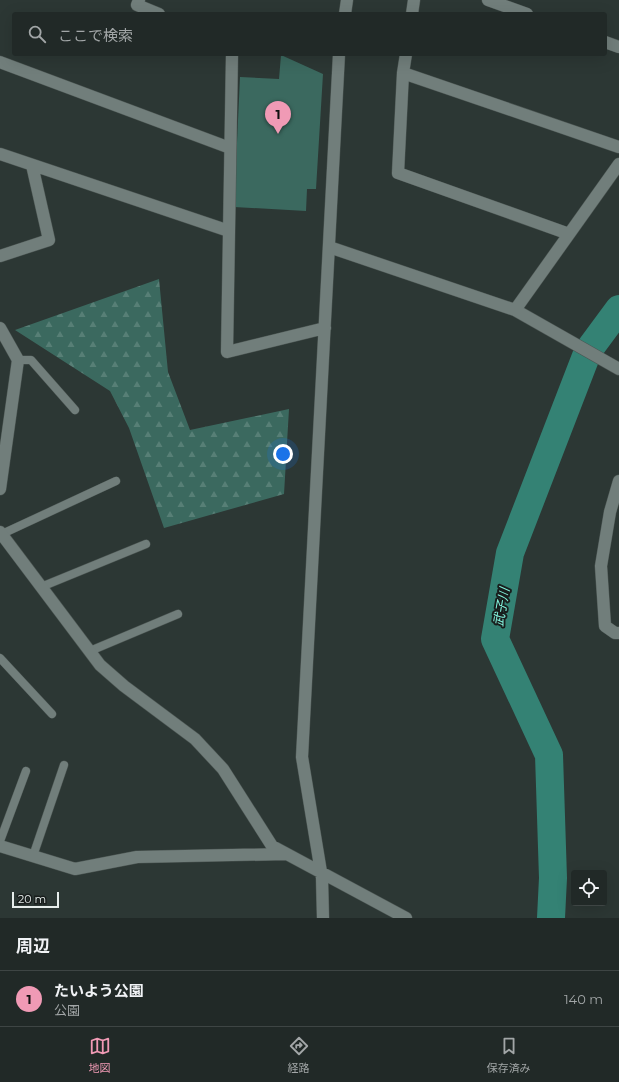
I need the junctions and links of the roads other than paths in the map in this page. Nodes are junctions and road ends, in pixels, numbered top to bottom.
1 (139, 0) edge
2 (347, 0) edge
3 (414, 0) edge
4 (488, 0) edge
5 (154, 12) edge
6 (345, 12) edge
7 (412, 12) edge
8 (521, 12) edge
9 (607, 43) edge
10 (619, 47) edge
11 (232, 56) edge
12 (339, 56) edge
13 (406, 56) edge
14 (0, 62) edge
15 (404, 73) junction
16 (619, 147) edge
17 (230, 148) junction
18 (0, 154) edge
19 (619, 164) edge
20 (32, 165) junction
21 (229, 231) junction
22 (569, 234) junction
23 (329, 247) junction
24 (0, 256) edge
25 (515, 310) junction
26 (0, 328) edge
27 (325, 328) junction
28 (18, 360) junction
29 (619, 369) edge
30 (75, 410) dead end
31 (116, 481) dead end
32 (619, 481) edge
33 (0, 489) edge
34 (1, 533) edge
35 (146, 544) dead end
36 (41, 587) junction
37 (178, 614) dead end
38 (619, 633) edge
39 (90, 651) junction
40 (0, 658) edge
41 (52, 714) dead end
42 (64, 765) dead end
43 (26, 771) dead end
44 (0, 841) edge
45 (0, 846) edge
46 (287, 854) junction
47 (33, 856) junction
48 (321, 871) junction
49 (323, 918) edge
50 (406, 918) edge

1 - 5 street
2 - 6 street
3 - 7 street
4 - 8 street
9 - 10 street
11 - 17 street
12 - 23 street
13 - 15 street
14 - 17 street
15 - 16 street
15 - 22 street
17 - 21 street
18 - 20 street
19 - 22 street
20 - 21 street
20 - 24 street
21 - 27 street
22 - 25 street
23 - 25 street
23 - 27 street
25 - 29 street
26 - 28 street
27 - 48 street
28 - 30 lane
28 - 33 street
31 - 34 lane
32 - 38 street
34 - 36 street
35 - 36 lane
36 - 39 street
37 - 39 lane
39 - 46 street
40 - 41 lane
42 - 47 lane
43 - 44 lane
45 - 47 street
46 - 47 street
46 - 48 street
48 - 49 street
48 - 50 street

